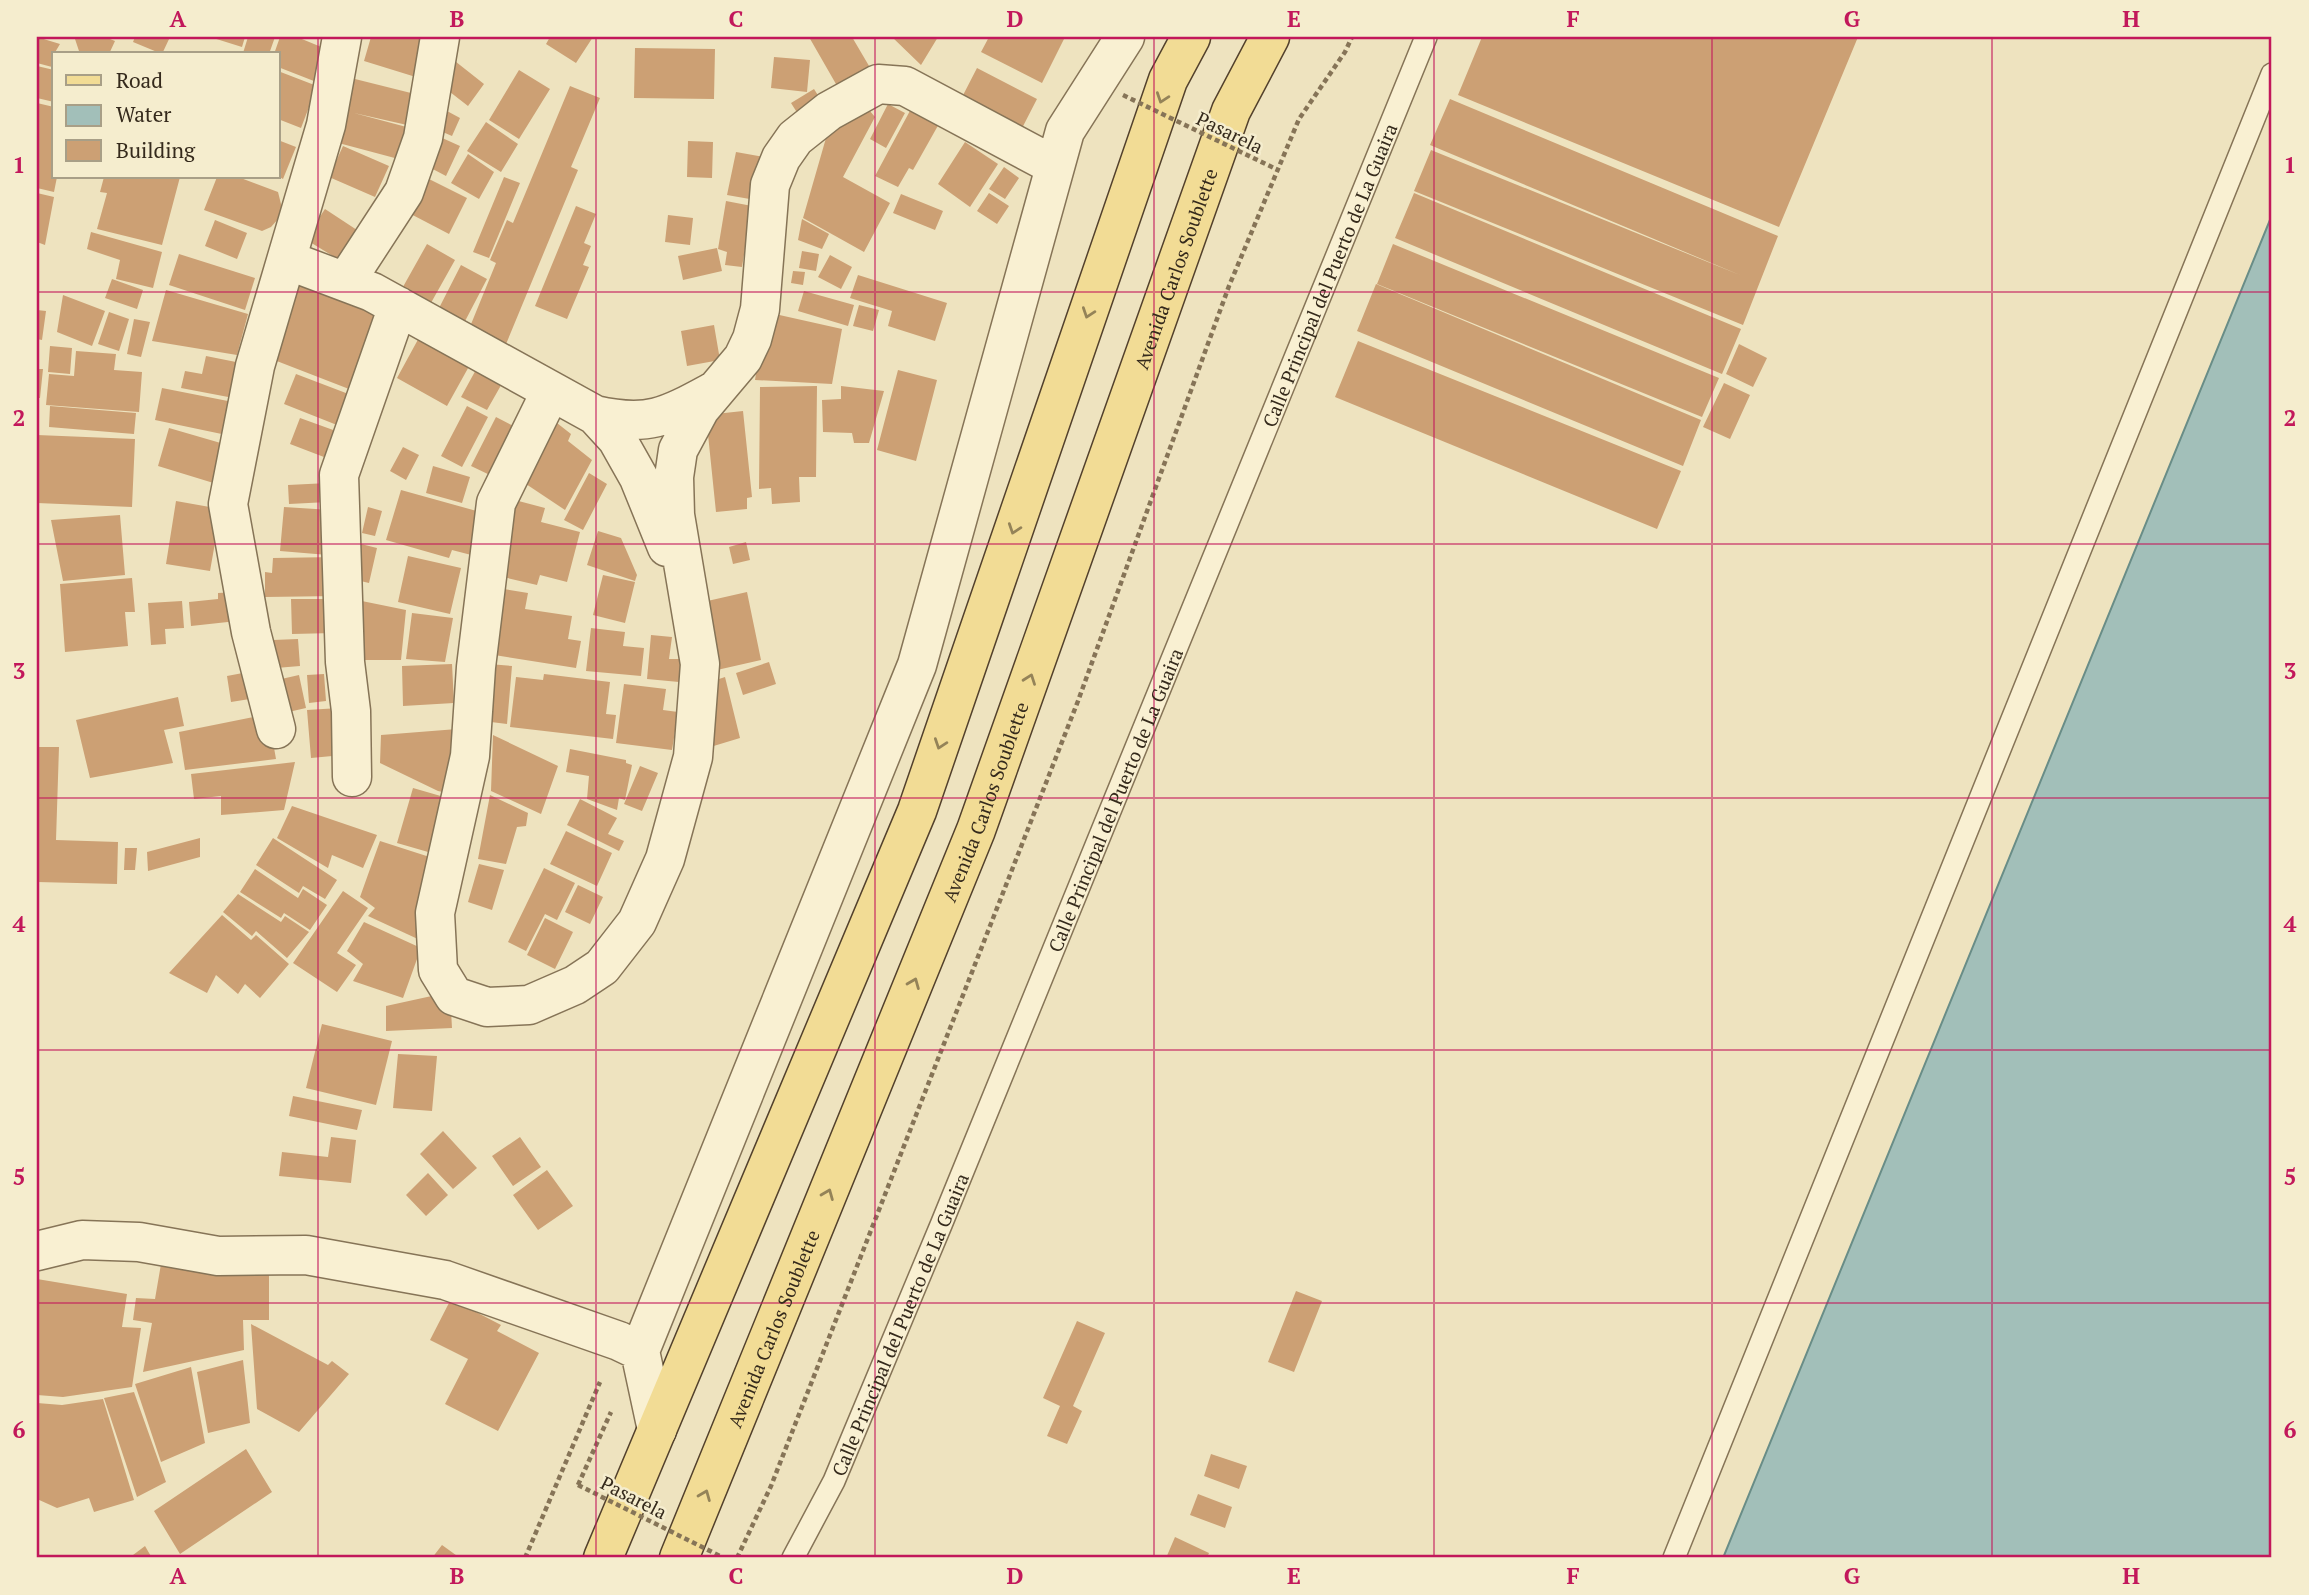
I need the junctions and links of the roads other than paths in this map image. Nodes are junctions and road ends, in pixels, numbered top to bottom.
1 (342, 37) edge
2 (440, 37) edge
3 (1125, 37) edge
4 (1191, 37) edge
5 (1270, 37) edge
6 (1426, 37) edge
7 (2272, 74) edge
8 (1055, 166) junction
9 (288, 260) junction
10 (346, 281) junction
11 (398, 306) junction
12 (551, 391) junction
13 (712, 392) junction
14 (595, 415) junction
15 (687, 598) junction
16 (276, 729) dead end
17 (352, 777) dead end
18 (37, 1251) edge
19 (640, 1351) junction
20 (657, 1430) junction
21 (603, 1558) edge
22 (679, 1558) edge
23 (793, 1558) edge
24 (1674, 1558) edge

1 - 9 street
2 - 10 street
3 - 8 street
4 -> 20 main road
22 -> 5 main road, Avenida Carlos Soublette
6 - 23 lane, Calle Principal del Puerto de La Guaira
7 - 24 lane
8 - 13 street
8 - 19 street
9 - 10 street
9 - 16 street
10 - 11 street
11 - 12 street
11 - 17 street
12 - 14 street
12 - 15 street
13 - 14 street
13 - 15 street
14 - 15 street
18 - 19 street
19 - 20 street
20 - 21 main road

